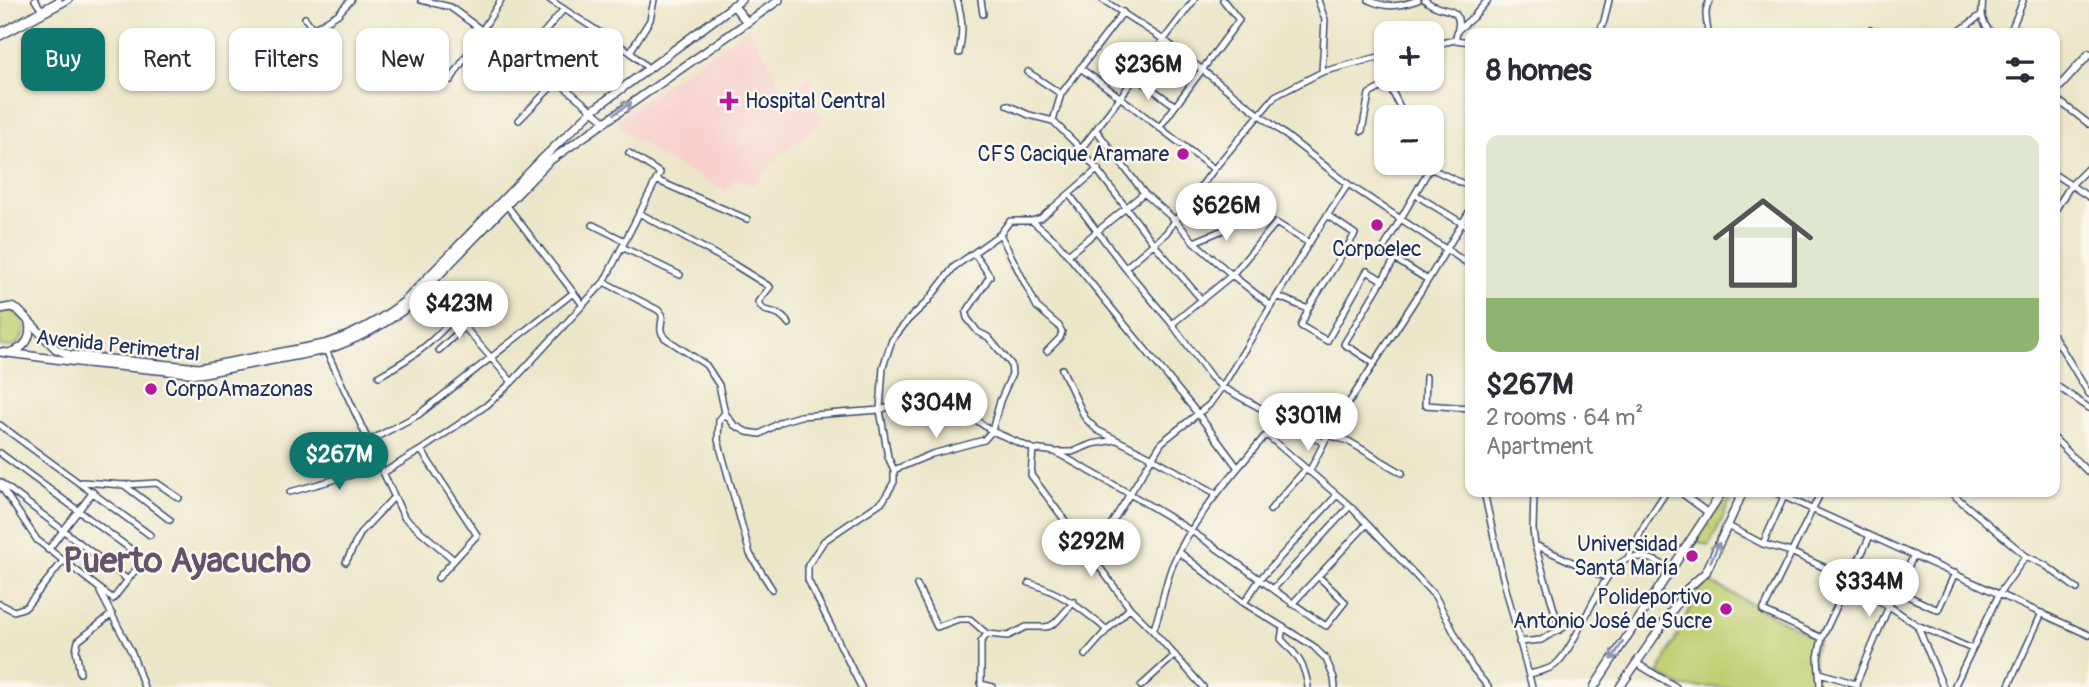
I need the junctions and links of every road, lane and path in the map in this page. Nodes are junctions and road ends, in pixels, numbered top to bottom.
1 (36, 0) edge
2 (59, 0) edge
3 (69, 0) edge
4 (351, 0) edge
5 (421, 0) edge
6 (501, 0) edge
7 (550, 0) edge
8 (654, 0) edge
9 (741, 0) edge
10 (779, 0) edge
11 (957, 0) edge
12 (981, 0) edge
13 (1103, 0) edge
14 (1194, 0) edge
15 (1223, 0) edge
16 (1328, 0) edge
17 (1369, 0) edge
18 (1418, 0) edge
19 (1425, 0) edge
20 (1488, 0) edge
21 (1609, 0) edge
22 (1710, 0) edge
23 (1983, 0) edge
24 (1319, 1) edge
25 (2023, 1) edge
26 (733, 5) junction
27 (41, 9) junction
28 (564, 9) junction
29 (1123, 12) junction
30 (983, 13) dead end
31 (1981, 15) junction
32 (305, 18) dead end
33 (747, 22) junction
34 (478, 28) edge
35 (482, 28) edge
36 (548, 28) edge
37 (592, 28) edge
38 (1601, 28) edge
39 (1707, 28) edge
40 (1964, 28) edge
41 (1986, 28) edge
42 (2012, 28) edge
43 (1458, 30) junction
44 (0, 33) edge
45 (1164, 40) junction
46 (1455, 40) junction
47 (1465, 41) edge
48 (1444, 42) edge
49 (623, 48) edge
50 (630, 52) junction
51 (2089, 52) edge
52 (959, 53) dead end
53 (1374, 58) edge
54 (463, 60) edge
55 (1080, 68) junction
56 (649, 69) junction
57 (1202, 69) junction
58 (1028, 72) dead end
59 (1322, 72) junction
60 (1136, 77) junction
61 (451, 80) dead end
62 (2060, 85) edge
63 (1374, 90) edge
64 (547, 91) edge
65 (569, 91) edge
66 (1061, 93) junction
67 (1121, 97) junction
68 (2060, 97) edge
69 (1007, 105) dead end
70 (1174, 105) junction
71 (593, 110) junction
72 (1259, 115) junction
73 (519, 120) dead end
74 (605, 121) junction
75 (1052, 121) junction
76 (2089, 124) edge
77 (1159, 128) junction
78 (1096, 130) junction
79 (1362, 131) dead end
80 (1081, 149) junction
81 (629, 153) dead end
82 (2089, 167) edge
83 (1098, 169) junction
84 (1214, 169) junction
85 (1444, 174) edge
86 (1425, 175) edge
87 (2060, 178) edge
88 (656, 180) junction
89 (1349, 184) junction
90 (1465, 184) edge
91 (2071, 185) junction
92 (1144, 193) junction
93 (1069, 194) junction
94 (1416, 195) junction
95 (2089, 197) edge
96 (2060, 202) edge
97 (505, 203) junction
98 (1125, 208) junction
99 (639, 213) junction
100 (1236, 214) dead end
101 (1327, 215) junction
102 (1465, 218) edge
103 (747, 219) dead end
104 (1400, 220) junction
105 (1032, 221) junction
106 (1176, 221) junction
107 (1462, 223) junction
108 (593, 225) dead end
109 (1465, 225) edge
110 (1098, 231) junction
111 (1000, 234) junction
112 (1194, 242) junction
113 (1309, 243) junction
114 (623, 244) junction
115 (1154, 244) junction
116 (1446, 250) junction
117 (974, 253) junction
118 (1068, 255) junction
119 (1395, 259) junction
120 (1465, 262) edge
121 (1125, 268) junction
122 (680, 275) dead end
123 (1232, 275) junction
124 (1382, 280) junction
125 (1428, 280) junction
126 (604, 282) junction
127 (427, 284) junction
128 (573, 293) junction
129 (1277, 296) junction
130 (1201, 299) junction
131 (583, 305) junction
132 (1270, 306) junction
133 (0, 309) edge
134 (1308, 309) junction
135 (456, 317) junction
136 (29, 321) junction
137 (789, 324) dead end
138 (1172, 324) junction
139 (464, 327) junction
140 (2060, 346) edge
141 (325, 347) junction
142 (439, 350) dead end
143 (1048, 351) dead end
144 (3, 352) edge
145 (491, 357) junction
146 (1374, 363) junction
147 (1062, 369) dead end
148 (379, 376) dead end
149 (1426, 377) dead end
150 (512, 382) junction
151 (1222, 387) junction
152 (2060, 388) edge
153 (2089, 394) edge
154 (1465, 408) edge
155 (2089, 408) edge
156 (880, 410) junction
157 (725, 413) junction
158 (1198, 414) junction
159 (0, 425) edge
160 (992, 431) junction
161 (1328, 435) junction
162 (1115, 440) junction
163 (369, 441) junction
164 (1324, 443) junction
165 (2060, 444) edge
166 (1033, 449) junction
167 (421, 450) junction
168 (1056, 452) junction
169 (0, 453) edge
170 (1151, 457) junction
171 (1238, 468) junction
172 (382, 470) junction
173 (894, 470) junction
174 (1308, 471) junction
175 (1402, 473) dead end
176 (2089, 473) edge
177 (79, 482) junction
178 (0, 484) edge
179 (124, 485) junction
180 (93, 492) junction
181 (290, 492) dead end
182 (1129, 494) junction
183 (1217, 494) junction
184 (1337, 495) junction
185 (394, 497) junction
186 (1485, 497) edge
187 (1534, 497) edge
188 (1663, 497) edge
189 (1687, 497) edge
190 (1718, 497) edge
191 (1741, 497) edge
192 (1784, 497) edge
193 (1791, 497) edge
194 (1819, 497) edge
195 (1956, 497) edge
196 (179, 498) dead end
197 (1350, 506) junction
198 (1813, 509) junction
199 (1270, 510) dead end
200 (79, 511) junction
201 (1707, 512) junction
202 (170, 520) dead end
203 (1366, 525) junction
204 (1728, 526) junction
205 (63, 530) junction
206 (1190, 530) junction
207 (150, 535) dead end
208 (1870, 536) junction
209 (1763, 544) junction
210 (1535, 545) junction
211 (48, 550) junction
212 (1179, 552) junction
213 (1790, 552) junction
214 (1914, 555) junction
215 (1090, 556) junction
216 (2026, 556) junction
217 (1628, 558) junction
218 (454, 560) junction
219 (63, 561) junction
220 (346, 562) dead end
221 (1671, 569) junction
222 (1955, 573) junction
223 (1318, 576) junction
224 (438, 578) dead end
225 (1607, 578) junction
226 (1260, 579) junction
227 (128, 580) junction
228 (1847, 582) junction
229 (1029, 583) dead end
230 (917, 585) dead end
231 (99, 589) junction
232 (772, 589) dead end
233 (1273, 589) junction
234 (2077, 589) dead end
235 (1897, 590) junction
236 (1999, 594) junction
237 (1074, 602) junction
238 (1244, 603) junction
239 (0, 604) edge
240 (1292, 604) junction
241 (1889, 606) junction
242 (1130, 608) junction
243 (2042, 613) junction
244 (112, 614) junction
245 (1587, 614) junction
246 (1917, 625) junction
247 (1283, 627) junction
248 (1107, 630) junction
249 (1560, 630) junction
250 (1153, 631) junction
251 (987, 634) junction
252 (2089, 635) edge
253 (1822, 638) junction
254 (1519, 642) junction
255 (1972, 649) junction
256 (1086, 654) dead end
257 (1175, 654) junction
258 (1636, 663) junction
259 (80, 673) dead end
260 (1820, 673) junction
261 (1529, 674) junction
262 (1857, 685) edge
263 (981, 686) edge
264 (1141, 686) edge
265 (145, 687) edge
266 (861, 687) edge
267 (993, 687) edge
268 (1203, 687) edge
269 (1308, 687) edge
270 (1335, 687) edge
271 (1488, 687) edge
272 (1532, 687) edge
273 (1594, 687) edge
274 (1620, 687) edge
275 (1676, 687) edge
276 (1820, 687) edge
277 (1943, 687) edge
278 (1954, 687) edge
279 (2008, 687) edge

1 - 27 street
2 - 27 street
3 - 44 street
4 - 32 street
5 - 34 street
6 - 35 street
7 - 28 street
8 - 50 street
9 - 26 main road, Avenida Perimetral
10 - 33 main road, Avenida Perimetral
11 - 52 street
12 - 30 street
13 - 29 street
14 - 45 street
15 - 57 street
16 - 24 street
17 - 18 street
19 - 43 street
20 - 43 street
21 - 38 street
22 - 39 street
23 - 31 street
24 - 59 street
25 - 42 street
26 - 33 main road
26 - 56 main road, Avenida Perimetral
27 - 44 street
28 - 36 street
28 - 37 street
29 - 45 street
29 - 55 street
31 - 40 street
31 - 41 street
74 -> 33 main road, Avenida Perimetral
43 - 46 street
45 - 57 street
45 - 60 street
46 - 47 street
46 - 48 street
49 - 50 street
50 - 56 street
51 - 62 main road
53 - 59 street
54 - 61 street
55 - 66 street
55 - 67 street
56 - 71 main road, Avenida Perimetral
57 - 70 street
57 - 72 street
58 - 66 street
59 - 72 street
60 - 67 street
60 - 70 street
63 - 79 street
64 - 73 street
65 - 71 street
66 - 75 street
67 - 77 street
67 - 78 street
68 - 76 street
69 - 75 street
70 - 77 street
71 - 74 street
71 - 97 main road, Avenida Perimetral
72 - 84 street
72 - 89 street
74 - 97 main road, Avenida Perimetral
75 - 80 street
77 - 84 street
78 - 80 street
78 - 92 street
80 - 83 street
81 - 88 street
82 - 91 street
83 - 93 street
83 - 98 street
84 - 106 street
85 - 90 street
86 - 94 street
87 - 91 street
88 - 99 street
88 - 103 street
89 - 101 street
89 - 104 street
91 - 95 street
91 - 96 street
92 - 98 street
92 - 106 street
93 - 105 street
93 - 110 street
94 - 104 street
94 - 107 street
97 - 127 main road, Avenida Perimetral
97 - 128 street
98 - 110 street
98 - 115 street
99 - 114 street
99 - 137 street
100 - 112 street
101 - 113 street
101 - 134 street
102 - 107 street
104 - 116 street
104 - 119 street
105 - 111 street
105 - 118 street
106 - 112 street
106 - 115 street
107 - 109 street
107 - 116 street
108 - 114 street
110 - 118 street
110 - 121 street
111 - 117 street
111 - 143 street
112 - 123 street
113 - 123 street
113 - 129 street
114 - 122 street
114 - 126 street
115 - 121 street
115 - 130 street
116 - 120 street
116 - 125 street
117 - 156 street
117 - 160 street
118 - 158 street
119 - 124 street
119 - 125 street
121 - 138 street
123 - 130 street
123 - 132 street
124 - 134 street
124 - 146 street
125 - 146 street
126 - 131 street
126 - 157 street
127 - 135 street
127 - 141 main road, Avenida Perimetral
128 - 131 street
128 - 145 street
129 - 132 street
129 - 134 street
130 - 138 street
131 - 150 street
132 - 151 street
133 - 136 main road
135 - 139 street
135 - 148 street
136 - 141 main road, Avenida Perimetral
136 - 144 main road
138 - 151 street
139 - 142 street
139 - 145 street
140 - 153 street
141 - 144 main road, Avenida Perimetral
141 - 163 street
145 - 150 street
145 - 163 street
146 - 161 street
147 - 162 street
149 - 154 street
150 - 167 street
151 - 158 street
151 - 164 street
152 - 155 street
156 - 157 street
156 - 160 street
156 - 173 street
157 - 232 street
158 - 170 street
158 - 171 street
159 - 177 street
160 - 166 street
160 - 173 street
161 - 164 street
161 - 175 street
162 - 168 street
162 - 170 street
163 - 172 street
164 - 174 street
165 - 176 street
166 - 168 street
166 - 215 street
167 - 172 street
167 - 218 street
168 - 182 street
169 - 200 street
170 - 182 street
170 - 183 street
171 - 174 street
171 - 183 street
172 - 181 street
172 - 185 street
173 - 266 street
174 - 184 street
174 - 199 street
177 - 179 street
177 - 180 street
178 - 205 street
178 - 211 street
179 - 196 street
179 - 202 street
180 - 200 street
180 - 207 street
182 - 206 street
182 - 215 street
183 - 206 street
184 - 197 street
184 - 226 street
185 - 218 street
185 - 220 street
186 - 254 street
187 - 210 street
188 - 217 street
189 - 201 street
190 - 201 main road
191 - 204 main road
192 - 209 street
193 - 198 street
194 - 198 street
195 - 216 street
197 - 203 street
197 - 233 street
198 - 208 street
198 - 213 street
200 - 205 street
200 - 227 street
201 - 221 main road
203 - 223 street
203 - 271 street
204 - 209 street
258 -> 204 main road
205 - 211 street
205 - 227 street
206 - 212 street
206 - 226 street
208 - 214 street
208 - 228 street
209 - 213 street
210 - 225 street
210 - 249 street
211 - 219 street
212 - 238 street
212 - 250 street
213 - 228 street
213 - 253 street
214 - 222 street
214 - 235 street
215 - 242 street
216 - 234 street
216 - 236 street
217 - 221 street
217 - 225 street
218 - 224 street
219 - 231 street
219 - 239 street
221 -> 273 main road
222 - 235 street
222 - 236 street
223 - 240 street
223 - 240 street
225 - 245 street
226 - 233 street
226 - 238 street
227 - 231 street
228 - 241 street
228 - 253 street
229 - 237 street
230 - 251 street
231 - 244 street
233 - 240 street
235 - 241 street
236 - 243 street
236 - 255 street
237 - 248 street
237 - 251 street
238 - 247 street
241 - 246 street
241 - 262 street
242 - 248 street
242 - 250 street
243 - 252 street
243 - 279 street
244 - 259 street
244 - 265 street
245 - 249 street
245 - 261 street
246 - 255 street
246 - 277 street
247 - 269 street
247 - 270 street
248 - 256 street
249 - 254 street
250 - 257 street
251 - 263 street
253 - 260 street
254 - 261 street
255 - 278 street
257 - 264 street
257 - 268 street
258 - 274 main road
258 - 275 street
260 - 262 street
260 - 276 street
261 - 272 street
263 - 267 street

